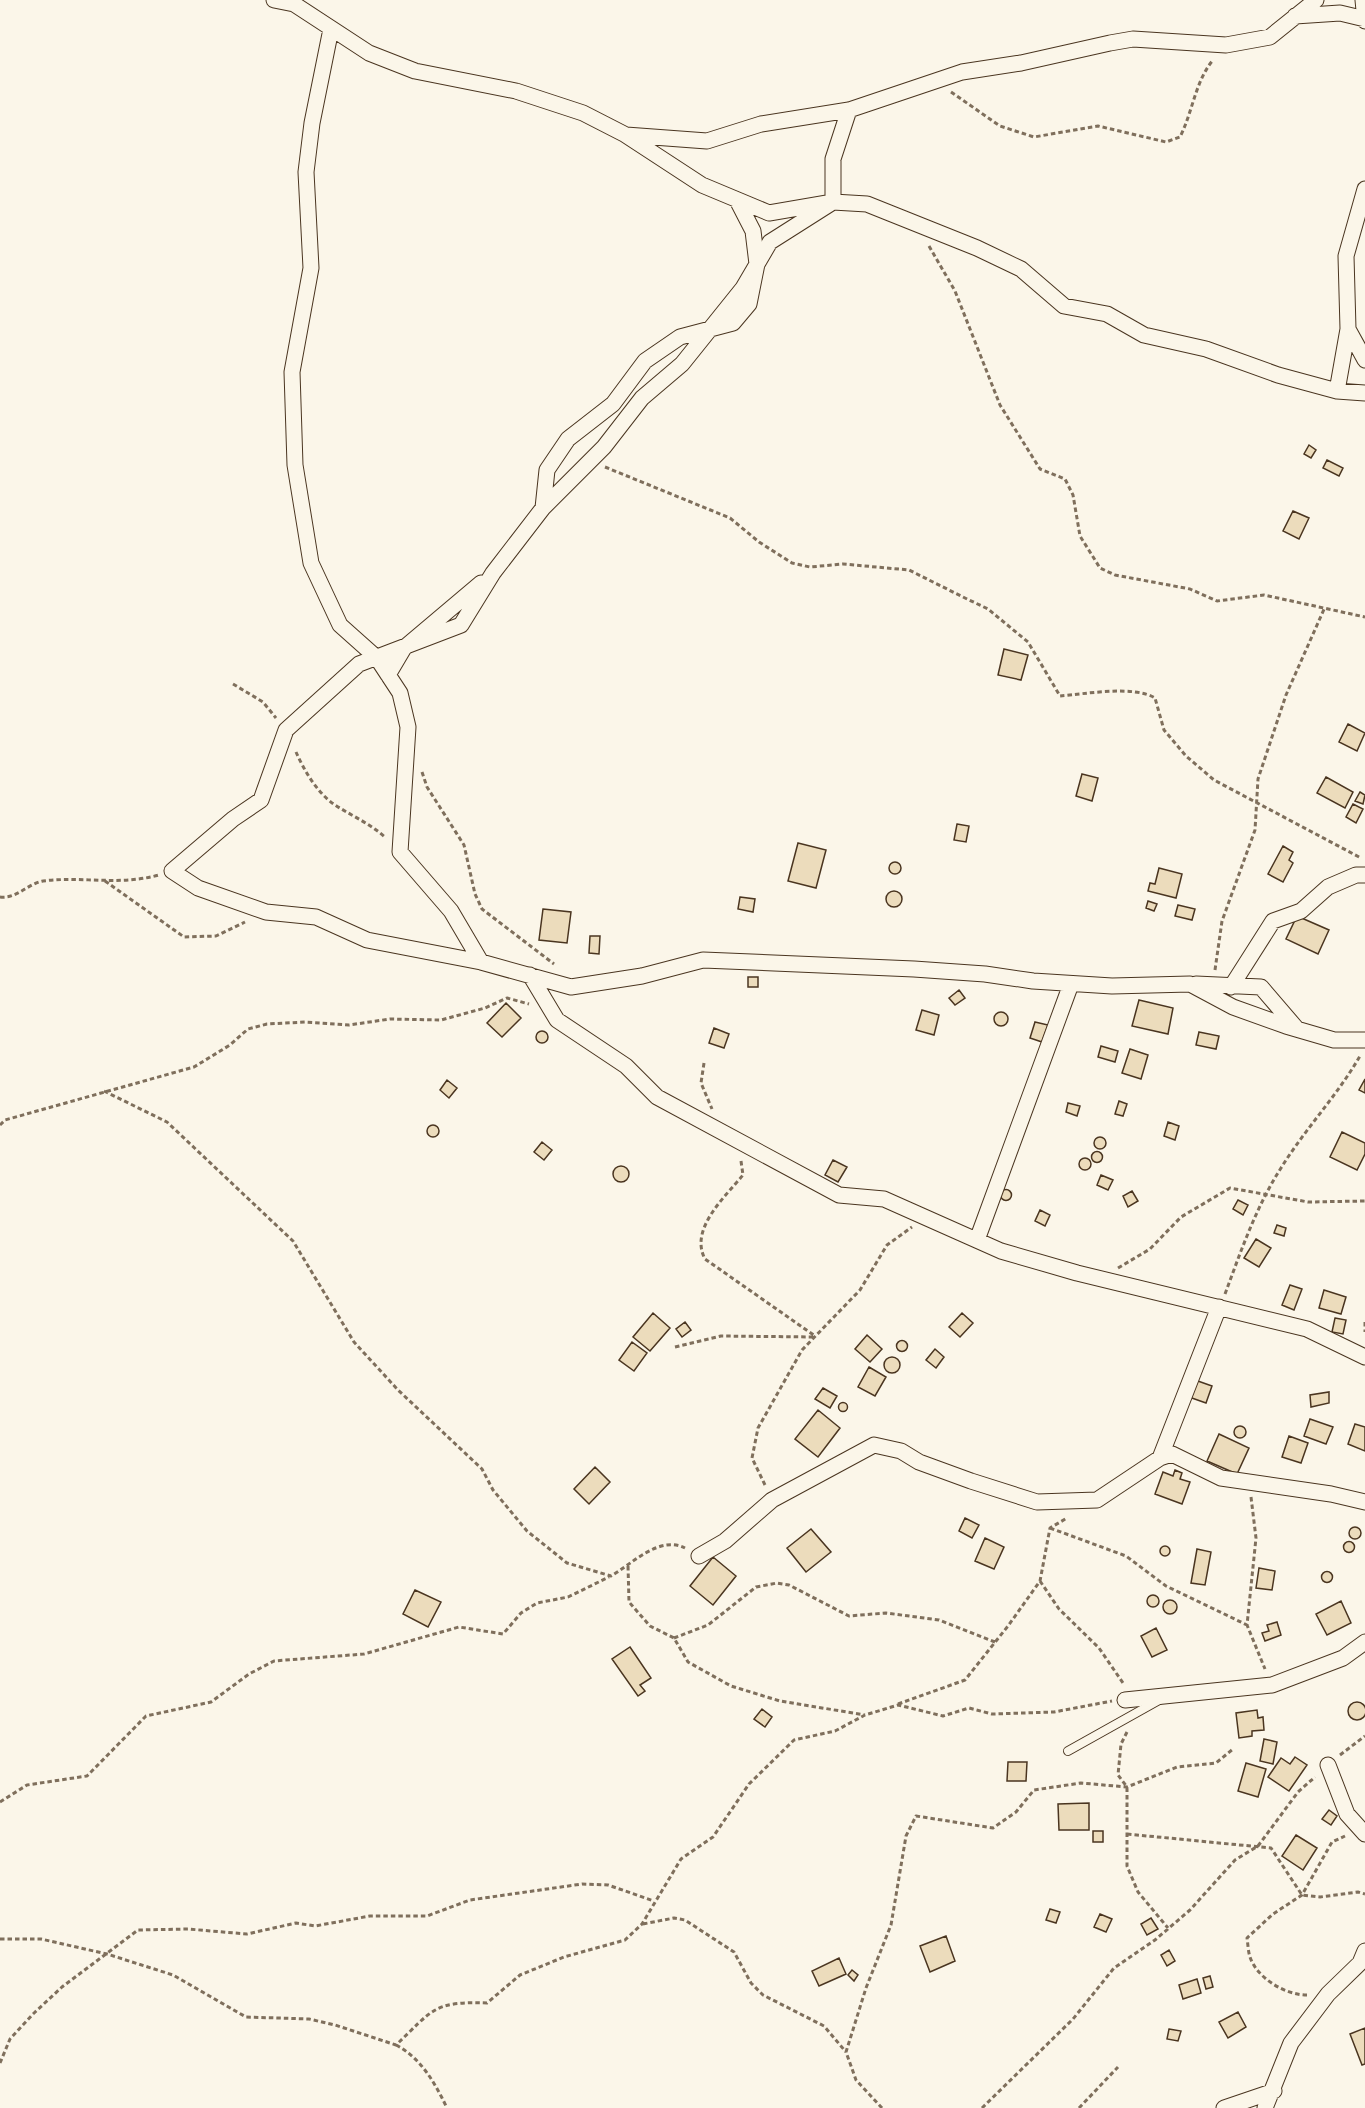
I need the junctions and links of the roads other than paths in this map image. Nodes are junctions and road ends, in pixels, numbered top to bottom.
1 (274, 0) edge
2 (1316, 0) edge
3 (1363, 0) edge
4 (1295, 16) junction
5 (1365, 19) edge
6 (331, 29) junction
7 (849, 110) junction
8 (624, 134) junction
9 (1365, 189) edge
10 (737, 200) junction
11 (833, 202) junction
12 (757, 264) junction
13 (712, 327) junction
14 (1348, 329) junction
15 (1365, 360) edge
16 (1337, 391) junction
17 (1365, 393) edge
18 (543, 508) junction
19 (404, 648) junction
20 (376, 658) junction
21 (388, 675) junction
22 (1365, 875) edge
23 (481, 962) junction
24 (530, 975) junction
25 (1071, 984) junction
26 (1190, 984) junction
27 (1231, 987) junction
28 (1298, 1030) junction
29 (1365, 1040) edge
30 (977, 1240) junction
31 (1220, 1307) junction
32 (1365, 1357) edge
33 (1160, 1458) junction
34 (1365, 1502) edge
35 (699, 1556) road end
36 (1365, 1642) edge
37 (1165, 1697) junction
38 (1125, 1700) road end
39 (1068, 1751) dead end
40 (1328, 1765) road end
41 (1362, 1831) edge
42 (1365, 1951) edge
43 (1274, 2091) junction
44 (1224, 2108) edge
45 (1265, 2108) edge

1 - 6 street
2 - 4 street
3 - 5 street
4 - 5 street
4 - 7 street
6 - 8 street
6 - 20 street
7 - 8 street
7 - 11 street
8 - 10 street
9 - 14 street
10 - 11 street
10 - 12 street
11 - 12 street
11 - 16 street
12 - 13 street
13 - 18 street
13 - 18 street
14 - 15 street
14 - 16 street
16 - 17 street
18 - 19 street
19 - 20 street
19 - 21 street
20 - 21 street
20 - 23 street
21 - 23 street
22 - 27 street
23 - 24 street
24 - 25 street
24 - 30 street
25 - 26 street
25 - 30 street
26 - 27 street
26 - 28 street
27 - 28 street
28 - 29 street
30 - 31 street
31 - 32 street
31 - 33 street
33 - 34 street
33 - 35 street
36 - 37 street
37 - 38 street
37 - 39 lane
40 - 41 street
42 - 43 street
43 - 44 street
43 - 45 street

